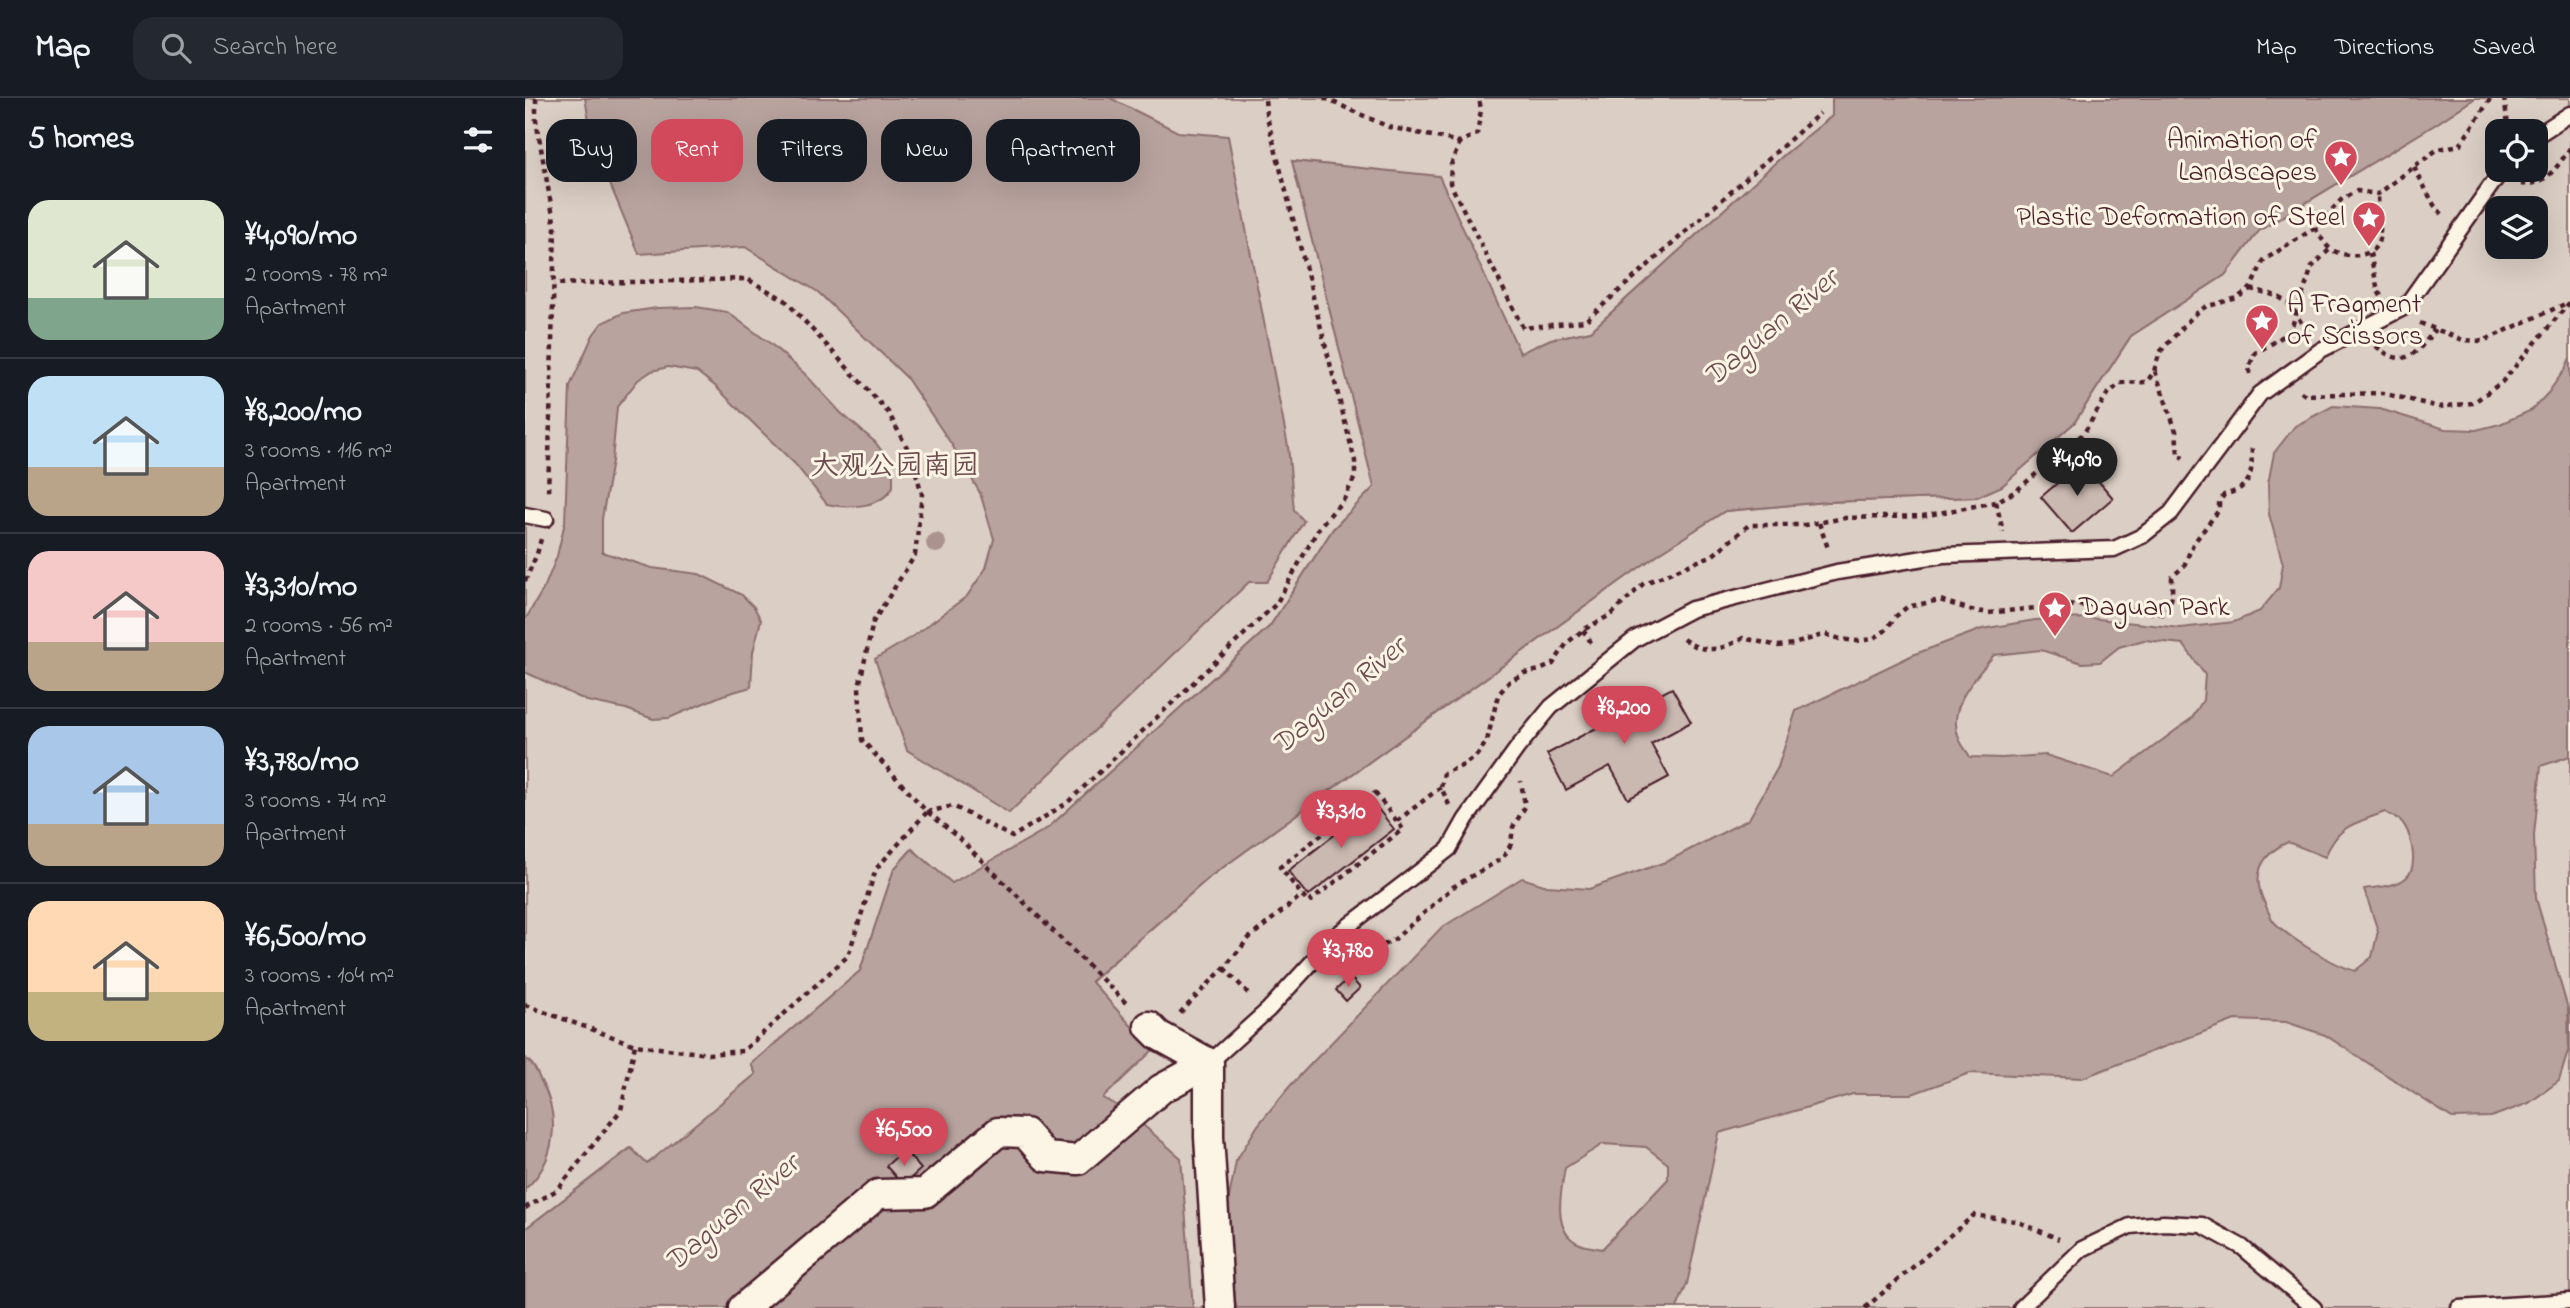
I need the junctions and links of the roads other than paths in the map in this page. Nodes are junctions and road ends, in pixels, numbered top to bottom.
1 (2570, 114) edge
2 (2548, 128) edge
3 (2493, 182) edge
4 (525, 515) edge
5 (546, 519) road end
6 (1154, 1030) road end
7 (1209, 1063) junction
8 (2570, 1301) edge
9 (743, 1308) edge
10 (1220, 1308) edge
11 (2021, 1308) edge
12 (2313, 1308) edge
13 (2459, 1308) edge

1 - 2 lane
3 - 7 lane
4 - 5 lane
6 - 7 street
7 - 9 street
7 - 10 street
8 - 13 lane
11 - 12 lane

